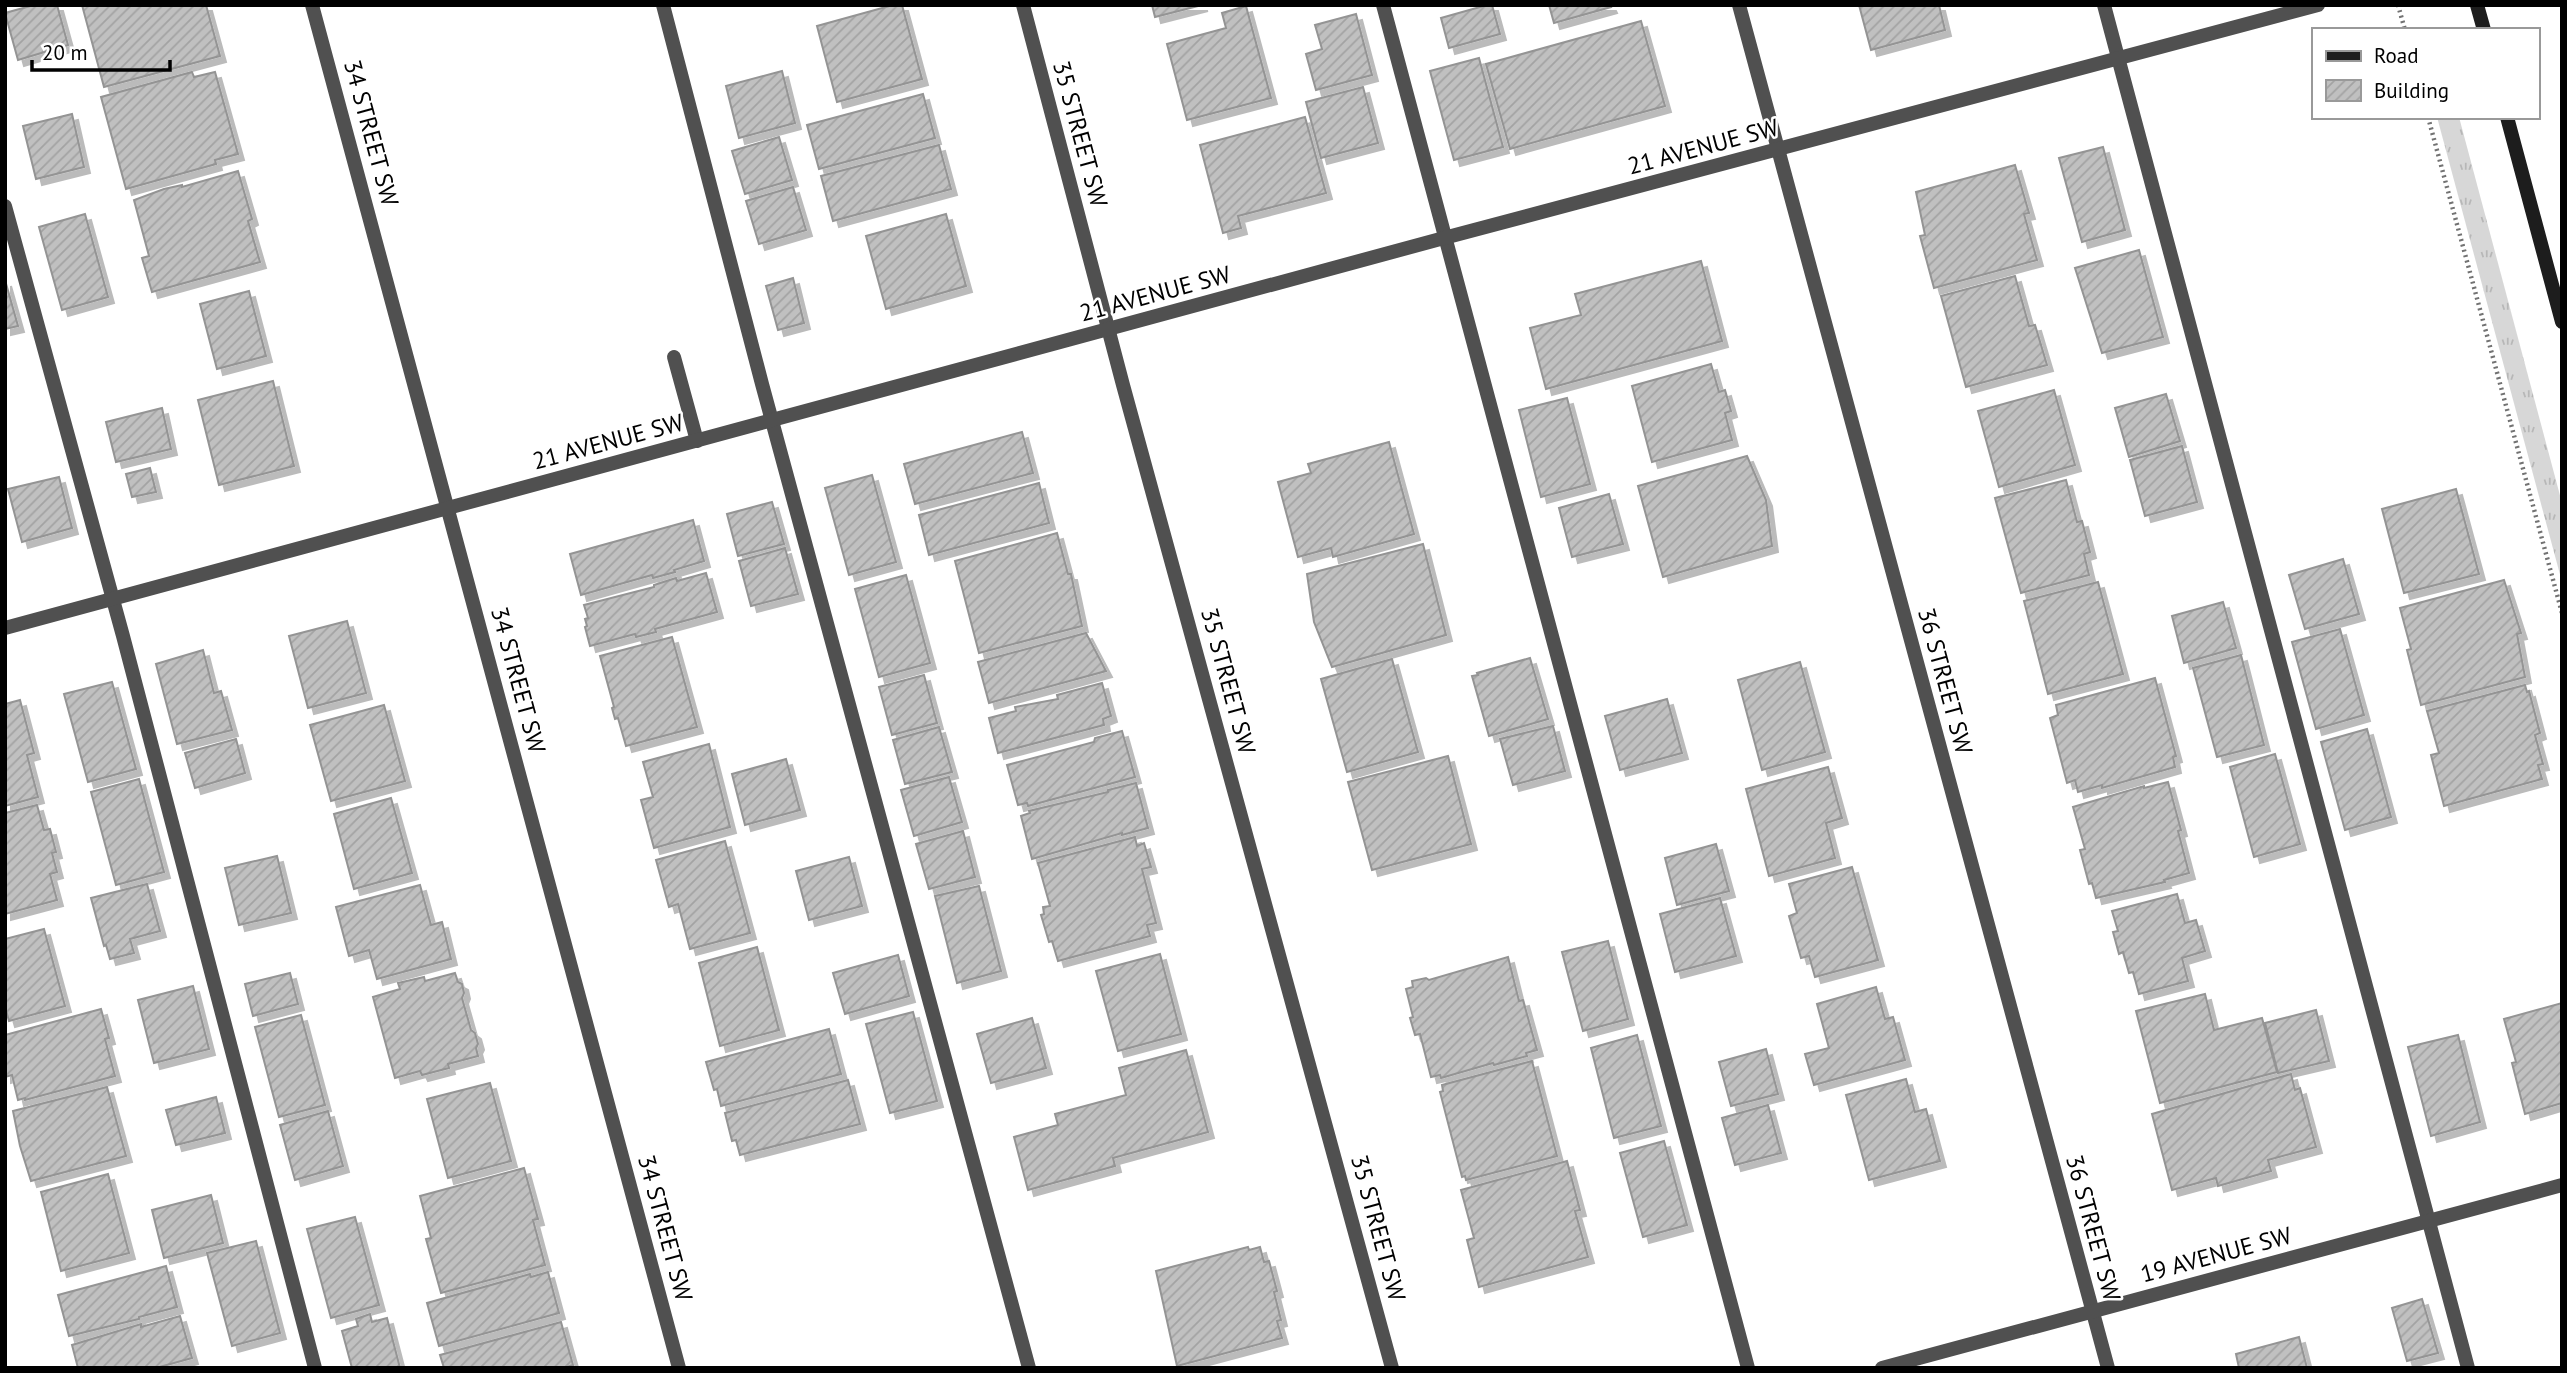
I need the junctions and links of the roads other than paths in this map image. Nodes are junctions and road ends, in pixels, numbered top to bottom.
1 (313, 5) edge
2 (663, 5) edge
3 (1023, 5) edge
4 (1382, 5) edge
5 (1739, 5) edge
6 (2104, 5) edge
7 (2318, 5) edge
8 (2477, 5) edge
9 (2483, 28) edge
10 (2119, 59) junction
11 (2508, 119) edge
12 (1778, 150) junction
13 (5, 206) edge
14 (1444, 238) junction
15 (2562, 322) edge
16 (1108, 331) junction
17 (674, 357) dead end
18 (772, 421) junction
19 (697, 441) junction
20 (449, 508) junction
21 (113, 599) junction
22 (5, 628) edge
23 (2562, 1185) edge
24 (2428, 1219) junction
25 (2093, 1313) junction
26 (315, 1368) edge
27 (679, 1368) edge
28 (1029, 1368) edge
29 (1392, 1368) edge
30 (1748, 1368) edge
31 (1882, 1368) edge
32 (2108, 1368) edge
33 (2468, 1368) edge

1 - 20 street, 34 STREET SW
2 - 18 street
3 - 16 street, 35 STREET SW
4 - 14 street
5 - 12 street, 36 STREET SW
6 - 10 street
7 - 10 street, 21 AVENUE SW
8 - 9 main road
10 - 12 street, 21 AVENUE SW
10 - 24 street
11 - 15 main road
12 - 14 street, 21 AVENUE SW
12 - 25 street, 36 STREET SW
13 - 21 street
14 - 16 street, 21 AVENUE SW
14 - 30 street
16 - 18 street, 21 AVENUE SW
16 - 29 street, 35 STREET SW
17 - 19 street
18 - 19 street, 21 AVENUE SW
18 - 28 street
19 - 20 street, 21 AVENUE SW
20 - 21 street, 21 AVENUE SW
20 - 27 street, 34 STREET SW
21 - 22 street, 21 AVENUE SW
21 - 26 street
23 - 24 street, 19 AVENUE SW
24 - 25 street, 19 AVENUE SW
24 - 33 street
25 - 31 street, 19 AVENUE SW
25 - 32 street, 36 STREET SW

